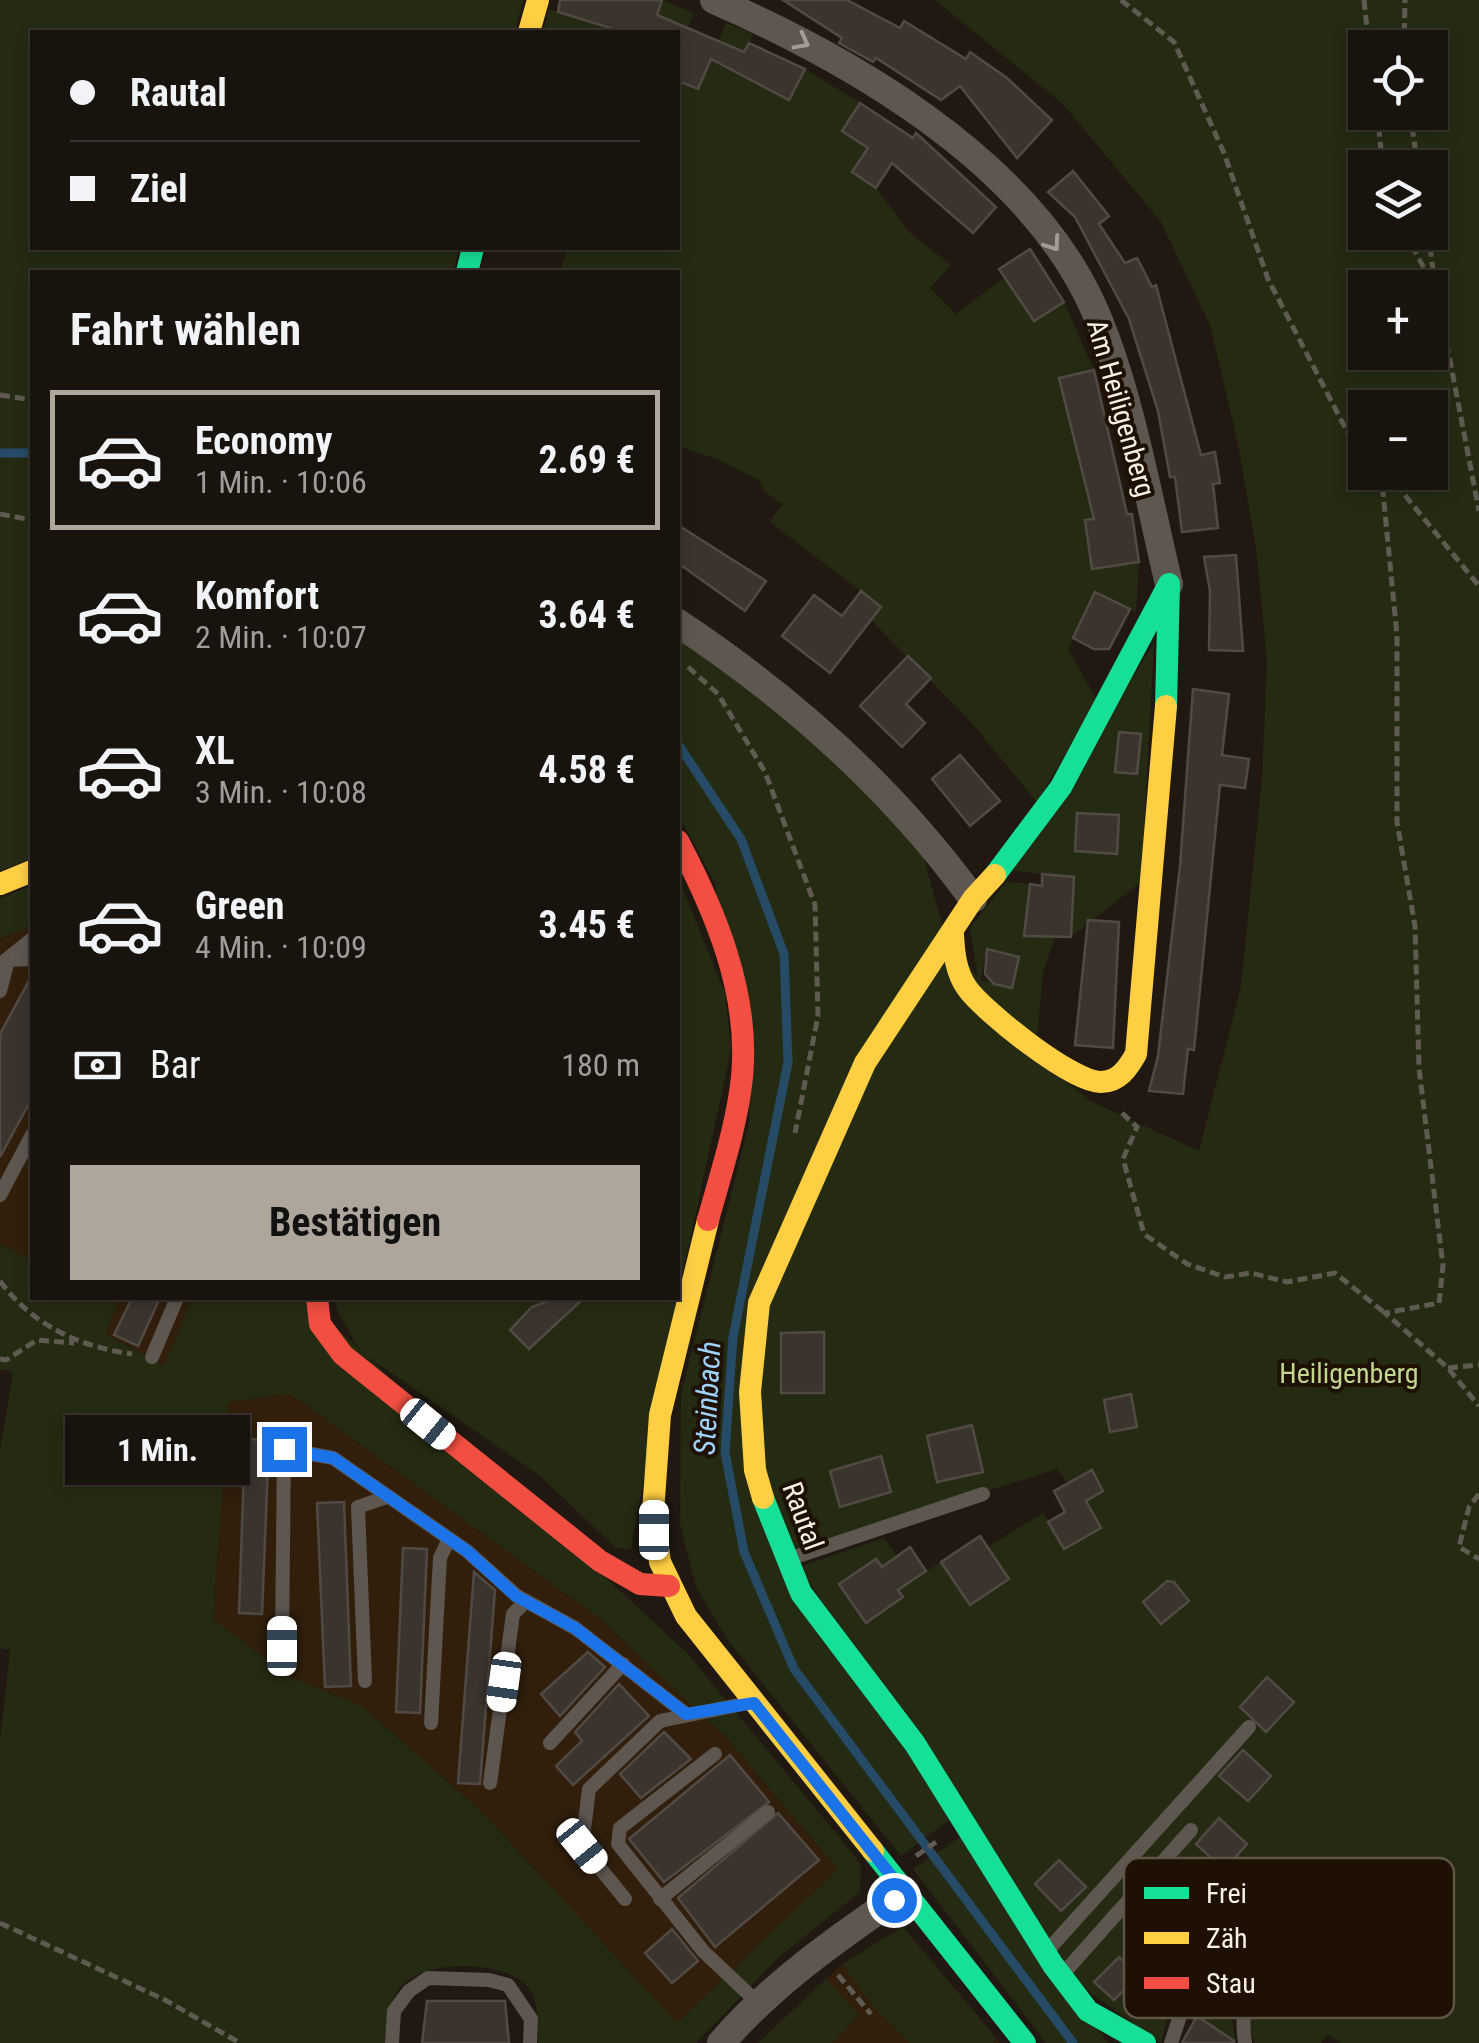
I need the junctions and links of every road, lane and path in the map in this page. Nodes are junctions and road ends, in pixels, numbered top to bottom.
1 (538, 0) edge
2 (714, 0) edge
3 (1121, 0) edge
4 (1364, 0) edge
5 (1405, 0) edge
6 (530, 30) edge
7 (1367, 30) edge
8 (1404, 30) edge
9 (1448, 354) edge
10 (0, 395) edge
11 (30, 400) edge
12 (1348, 433) edge
13 (1385, 490) edge
14 (1398, 490) edge
15 (1479, 511) edge
16 (0, 514) edge
17 (30, 520) edge
18 (1170, 584) junction
19 (1479, 586) edge
20 (680, 624) edge
21 (680, 660) edge
22 (680, 845) edge
23 (30, 871) edge
24 (0, 884) edge
25 (973, 900) junction
26 (952, 935) junction
27 (30, 940) edge
28 (30, 959) edge
29 (4, 960) edge
30 (0, 991) edge
31 (1091, 1083) junction
32 (794, 1135) dead end
33 (30, 1139) edge
34 (0, 1195) edge
35 (0, 1280) edge
36 (175, 1300) edge
37 (316, 1300) edge
38 (1385, 1313) junction
39 (77, 1344) junction
40 (152, 1357) joint
41 (0, 1359) edge
42 (1479, 1365) edge
43 (1448, 1368) junction
44 (1479, 1406) edge
45 (983, 1494) dead end
46 (1479, 1494) edge
47 (387, 1497) junction
48 (449, 1540) junction
49 (1479, 1559) edge
50 (786, 1560) junction
51 (668, 1586) junction
52 (526, 1601) junction
53 (282, 1646) dead end
54 (622, 1664) junction
55 (365, 1681) dead end
56 (754, 1703) junction
57 (686, 1714) junction
58 (432, 1723) dead end
59 (1249, 1726) dead end
60 (550, 1743) dead end
61 (715, 1754) dead end
62 (490, 1783) dead end
63 (768, 1812) dead end
64 (1191, 1830) dead end
65 (947, 1836) dead end
66 (920, 1853) dead end
67 (1131, 1858) edge
68 (1166, 1858) edge
69 (1124, 1866) edge
70 (904, 1892) junction
71 (625, 1899) dead end
72 (660, 1899) junction
73 (1124, 1906) edge
74 (0, 1923) edge
75 (1045, 1954) junction
76 (832, 1968) dead end
77 (1062, 1976) junction
78 (757, 2002) junction
79 (871, 2014) dead end
80 (1179, 2018) edge
81 (1241, 2018) edge
82 (240, 2043) edge
83 (392, 2043) edge
84 (530, 2043) edge
85 (721, 2043) edge
86 (1025, 2043) edge
87 (1145, 2043) edge
88 (1171, 2043) edge
89 (1245, 2043) edge

1 - 6 street
2 -> 18 street, Am Heiligenberg
3 - 12 path
4 - 7 path
5 - 8 path
9 - 15 path
10 - 11 path
13 - 38 path
14 - 19 path
16 - 17 path
18 - 25 street
18 - 31 street, Am Heiligenberg
20 - 25 street
21 - 32 path
22 - 51 street
23 - 24 street
25 - 26 street
26 - 31 street
26 - 50 street, Rautal
27 - 29 lane
28 - 29 lane
29 - 30 lane
31 - 38 path
33 - 34 lane
35 - 39 path
36 - 40 lane
37 - 51 street
38 - 43 path
39 - 40 path
39 - 41 path
42 - 43 path
43 - 44 path
45 - 50 lane
46 - 49 path
47 - 48 lane
47 - 53 lane
47 - 55 lane
48 - 52 lane
48 - 58 lane
50 - 75 street, Rautal
51 - 56 street
52 - 54 lane
52 - 62 lane
54 - 57 lane
54 - 60 lane
56 - 57 lane
56 - 70 street
57 - 71 lane
59 - 67 lane
61 - 72 lane
63 - 72 lane
64 - 68 lane
65 - 66 path
69 - 75 lane
70 - 78 street
70 - 86 street
72 - 78 lane
73 - 77 lane
74 - 82 path
75 - 77 street, Rautal
76 - 79 path
77 - 87 street, Rautal
78 - 85 street
80 - 88 lane
81 - 89 lane
83 - 84 lane

